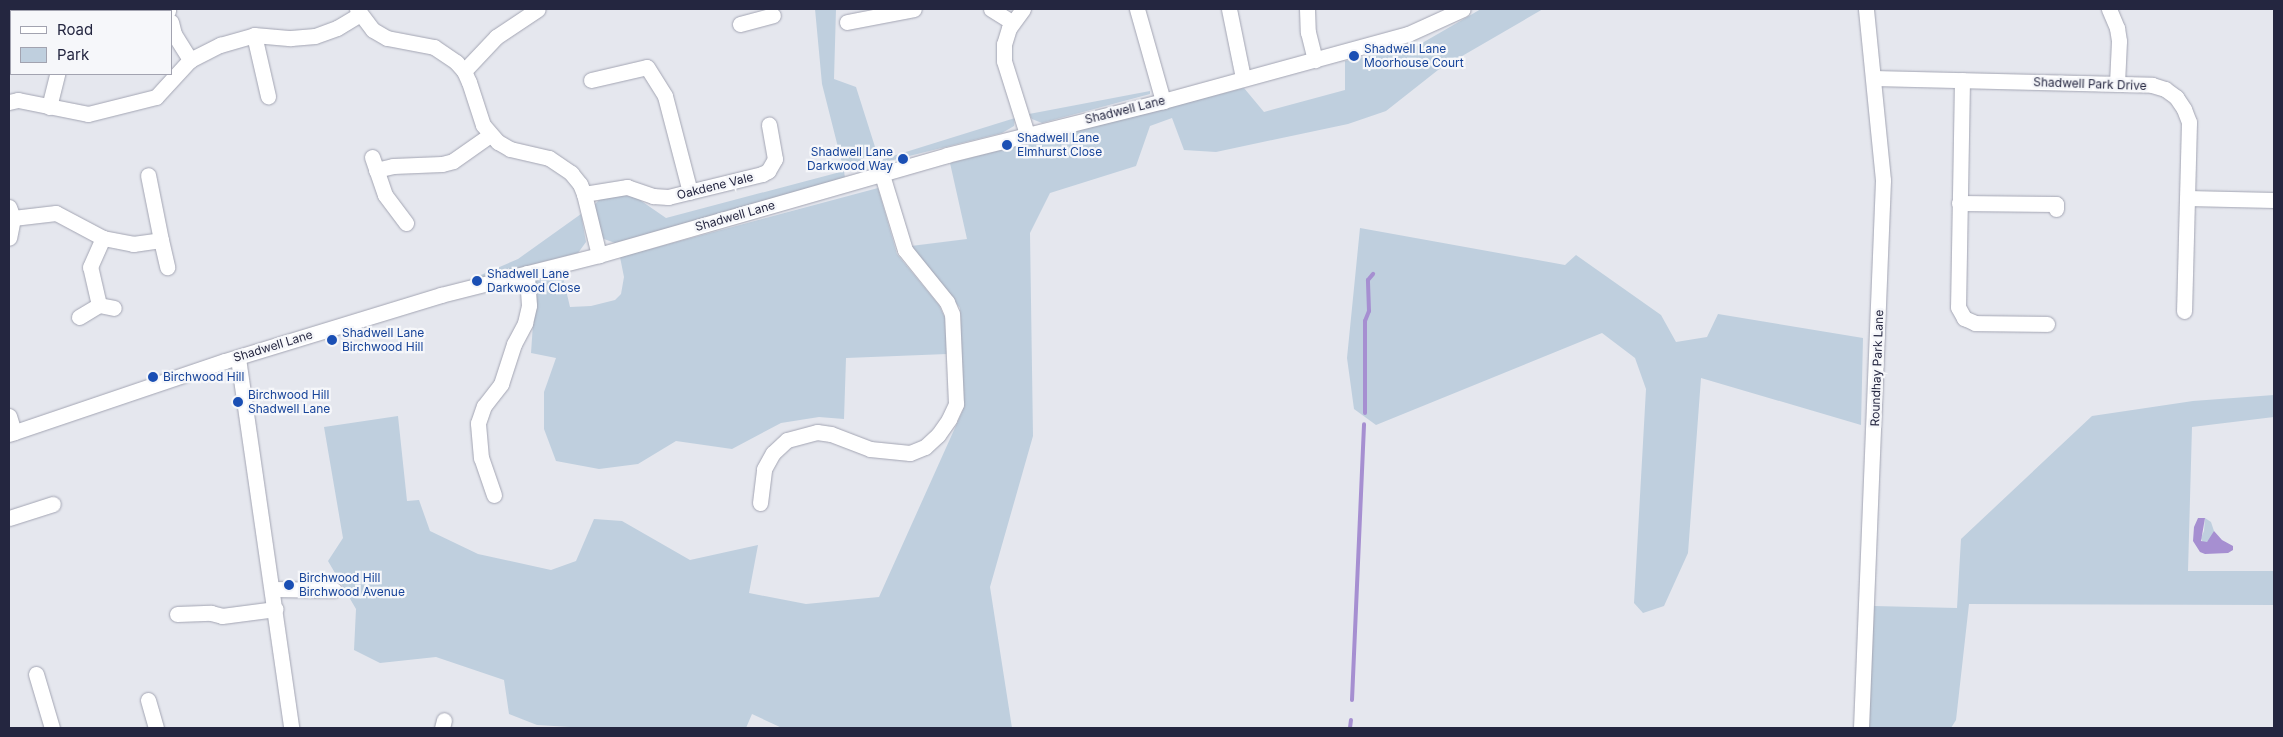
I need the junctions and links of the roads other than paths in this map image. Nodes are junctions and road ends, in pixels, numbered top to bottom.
1 (538, 9) edge
2 (914, 9) edge
3 (991, 9) edge
4 (1024, 9) edge
5 (1137, 9) edge
6 (1229, 9) edge
7 (1307, 9) edge
8 (1463, 9) edge
9 (1866, 9) edge
10 (2109, 9) edge
11 (358, 12) edge
12 (764, 14) edge
13 (847, 22) dead end
14 (1012, 22) junction
15 (740, 24) dead end
16 (172, 26) edge
17 (254, 36) junction
18 (190, 60) junction
19 (1315, 60) junction
20 (464, 71) junction
21 (57, 75) edge
22 (1243, 78) junction
23 (1873, 78) junction
24 (591, 80) dead end
25 (1962, 80) junction
26 (2117, 84) junction
27 (268, 96) dead end
28 (1163, 101) junction
29 (9, 102) edge
30 (49, 107) junction
31 (770, 125) dead end
32 (1027, 134) junction
33 (490, 135) junction
34 (148, 175) dead end
35 (882, 175) junction
36 (690, 192) junction
37 (584, 194) junction
38 (2187, 198) junction
39 (2274, 200) edge
40 (1959, 203) junction
41 (2056, 209) dead end
42 (11, 212) edge
43 (406, 223) dead end
44 (9, 238) edge
45 (103, 238) junction
46 (161, 240) junction
47 (599, 254) junction
48 (167, 267) dead end
49 (527, 273) junction
50 (98, 304) junction
51 (114, 308) dead end
52 (2184, 311) dead end
53 (78, 317) dead end
54 (2047, 323) dead end
55 (238, 358) junction
56 (9, 416) edge
57 (11, 433) edge
58 (494, 495) dead end
59 (760, 503) dead end
60 (53, 504) dead end
61 (9, 518) edge
62 (273, 589) junction
63 (334, 590) dead end
64 (276, 609) junction
65 (183, 618) dead end
66 (36, 674) dead end
67 (148, 700) dead end
68 (52, 728) edge
69 (156, 728) edge
70 (291, 728) edge
71 (1861, 728) edge

1 - 20 street
2 - 13 street
3 - 14 street
4 - 14 street
5 - 28 street
6 - 22 street
7 - 19 street
8 - 19 street, Shadwell Lane
9 - 23 street, Roundhay Park Lane
10 - 26 street
11 - 17 street
11 - 20 street
12 - 15 street
14 - 32 street
16 - 18 street
17 - 18 street
17 - 27 street
18 - 30 street
19 - 22 street, Shadwell Lane
20 - 33 street
21 - 30 street
22 - 28 street, Shadwell Lane
23 - 25 street, Shadwell Park Drive
23 - 71 street, Roundhay Park Lane
24 - 36 street
25 - 26 street, Shadwell Park Drive
25 - 40 street
26 - 38 street, Shadwell Park Drive
28 - 32 street, Shadwell Lane
29 - 30 street
31 - 36 street, Oakdene Vale
32 - 35 street, Shadwell Lane
33 - 37 street
33 - 43 street
34 - 46 street
35 - 47 street, Shadwell Lane
35 - 59 street
36 - 37 street, Oakdene Vale
37 - 47 street
38 - 39 street
38 - 52 street, Shadwell Park Drive
40 - 41 street
40 - 54 street
42 - 44 street
42 - 45 street
45 - 46 street
45 - 50 street
46 - 48 street
47 - 49 street, Shadwell Lane
49 - 55 street, Shadwell Lane
49 - 58 street
50 - 51 street
50 - 53 street
55 - 57 street, Shadwell Lane
55 - 62 street
56 - 57 street
60 - 61 street
62 - 63 street
62 - 64 street
64 - 65 street
64 - 70 street
66 - 68 street
67 - 69 street

